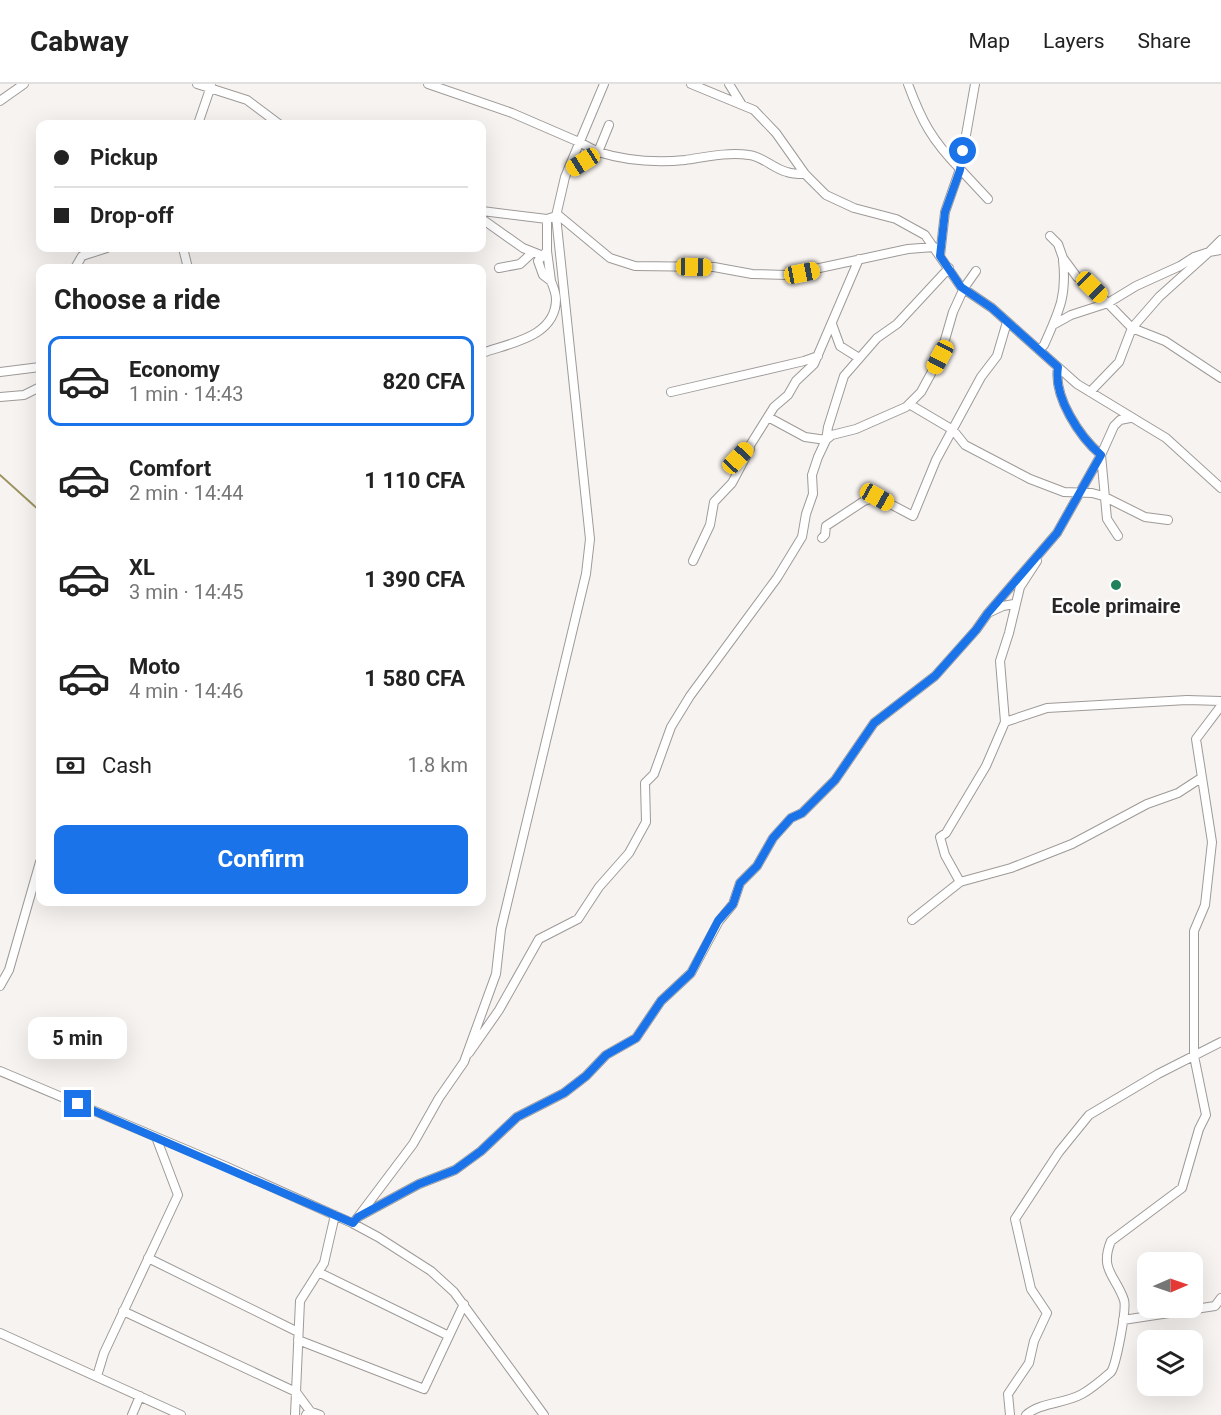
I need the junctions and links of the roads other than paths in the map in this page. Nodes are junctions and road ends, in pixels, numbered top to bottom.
1 (24, 84) edge
2 (197, 84) edge
3 (428, 84) edge
4 (604, 84) edge
5 (692, 84) edge
6 (729, 84) edge
7 (908, 84) edge
8 (975, 84) edge
9 (211, 87) edge
10 (0, 101) edge
11 (742, 105) junction
12 (199, 120) edge
13 (274, 120) edge
14 (609, 125) dead end
15 (579, 142) junction
16 (598, 152) junction
17 (960, 170) junction
18 (567, 171) junction
19 (805, 174) junction
20 (988, 199) dead end
21 (486, 212) edge
22 (556, 215) junction
23 (547, 219) junction
24 (486, 222) edge
25 (1221, 231) edge
26 (1050, 236) dead end
27 (1221, 240) edge
28 (934, 247) junction
29 (529, 250) junction
30 (1221, 250) edge
31 (94, 252) edge
32 (1209, 252) junction
33 (545, 254) junction
34 (940, 256) junction
35 (1063, 258) junction
36 (859, 259) junction
37 (561, 262) junction
38 (77, 264) edge
39 (499, 268) dead end
40 (948, 268) junction
41 (976, 271) dead end
42 (964, 288) junction
43 (1108, 303) junction
44 (1007, 322) junction
45 (832, 324) junction
46 (1053, 325) junction
47 (1132, 328) junction
48 (1039, 350) junction
49 (486, 352) edge
50 (818, 356) junction
51 (859, 358) junction
52 (36, 367) edge
53 (1058, 367) junction
54 (0, 372) edge
55 (1221, 378) edge
56 (36, 389) edge
57 (671, 392) dead end
58 (1090, 392) junction
59 (0, 397) edge
60 (909, 404) junction
61 (768, 417) junction
62 (1130, 417) junction
63 (953, 430) junction
64 (826, 440) junction
65 (1101, 455) junction
66 (1221, 488) edge
67 (1081, 493) junction
68 (1103, 496) junction
69 (1168, 520) dead end
70 (1118, 536) dead end
71 (822, 538) dead end
72 (1042, 552) junction
73 (693, 561) dead end
74 (1014, 604) junction
75 (988, 613) junction
76 (1221, 701) edge
77 (1221, 706) edge
78 (1005, 722) junction
79 (1202, 778) junction
80 (36, 876) edge
81 (960, 882) junction
82 (912, 920) dead end
83 (0, 986) edge
84 (1221, 1042) edge
85 (1194, 1056) junction
86 (464, 1062) junction
87 (0, 1071) edge
88 (156, 1137) junction
89 (335, 1215) junction
90 (355, 1220) junction
91 (148, 1258) junction
92 (318, 1272) junction
93 (1221, 1298) edge
94 (464, 1304) junction
95 (123, 1311) junction
96 (1123, 1320) junction
97 (0, 1333) edge
98 (298, 1336) junction
99 (450, 1336) junction
100 (97, 1377) junction
101 (296, 1392) junction
102 (140, 1396) junction
103 (309, 1414) edge
104 (132, 1415) edge
105 (181, 1415) edge
106 (295, 1415) edge
107 (320, 1415) edge
108 (544, 1415) edge
109 (1010, 1415) edge
110 (1026, 1415) edge

1 - 10 street
2 - 9 street
3 - 15 street
4 - 15 street
5 - 11 street
6 - 11 street
7 - 17 street
8 - 17 street
9 - 12 street
9 - 13 street
11 - 19 street
14 - 16 street
15 - 16 street
15 - 18 street
16 - 18 street
16 - 19 street
17 - 20 street
17 - 34 street
18 - 22 street
19 - 28 street
21 - 23 street
22 - 23 street
22 - 36 street
22 - 37 street
23 - 33 street
24 - 29 street
25 - 32 street
26 - 35 street
27 - 32 street
28 - 34 street
28 - 36 street
29 - 33 street
29 - 39 street
30 - 32 street
31 - 38 street
32 - 43 street
32 - 47 street
33 - 37 street
33 - 49 street
34 - 40 street
35 - 43 street
35 - 46 street
36 - 45 street
37 - 86 street
40 - 42 street
40 - 51 street
41 - 42 street
42 - 44 street
42 - 60 street
43 - 46 street
43 - 47 street
44 - 48 street
44 - 63 street
45 - 50 street
45 - 51 street
46 - 48 street
47 - 55 street
47 - 58 street
48 - 53 street
50 - 57 street
50 - 61 street
51 - 64 street
52 - 54 street
53 - 58 street
53 - 65 street
56 - 59 street
58 - 62 street
60 - 63 street
60 - 64 street
61 - 64 street
61 - 73 street
62 - 65 street
62 - 66 street
63 - 67 street
63 - 71 street
64 - 86 street
65 - 67 street
65 - 68 street
67 - 68 street
67 - 72 street
68 - 69 street
68 - 70 street
72 - 74 street
72 - 75 street
74 - 75 street
74 - 78 street
75 - 90 street
76 - 78 street
77 - 79 street
78 - 81 street
79 - 81 street
79 - 85 street
80 - 83 street
81 - 82 street
84 - 85 street
85 - 96 street
85 - 109 street
86 - 90 street
87 - 88 street
88 - 89 street
88 - 91 street
89 - 90 street
89 - 92 street
90 - 94 street
91 - 95 street
91 - 98 street
92 - 98 street
92 - 99 street
93 - 96 street
94 - 99 street
94 - 108 street
95 - 100 street
95 - 101 street
96 - 110 street
97 - 100 street
98 - 99 street
98 - 101 street
100 - 102 street
101 - 103 street
101 - 106 street
102 - 104 street
102 - 105 street
103 - 107 street

